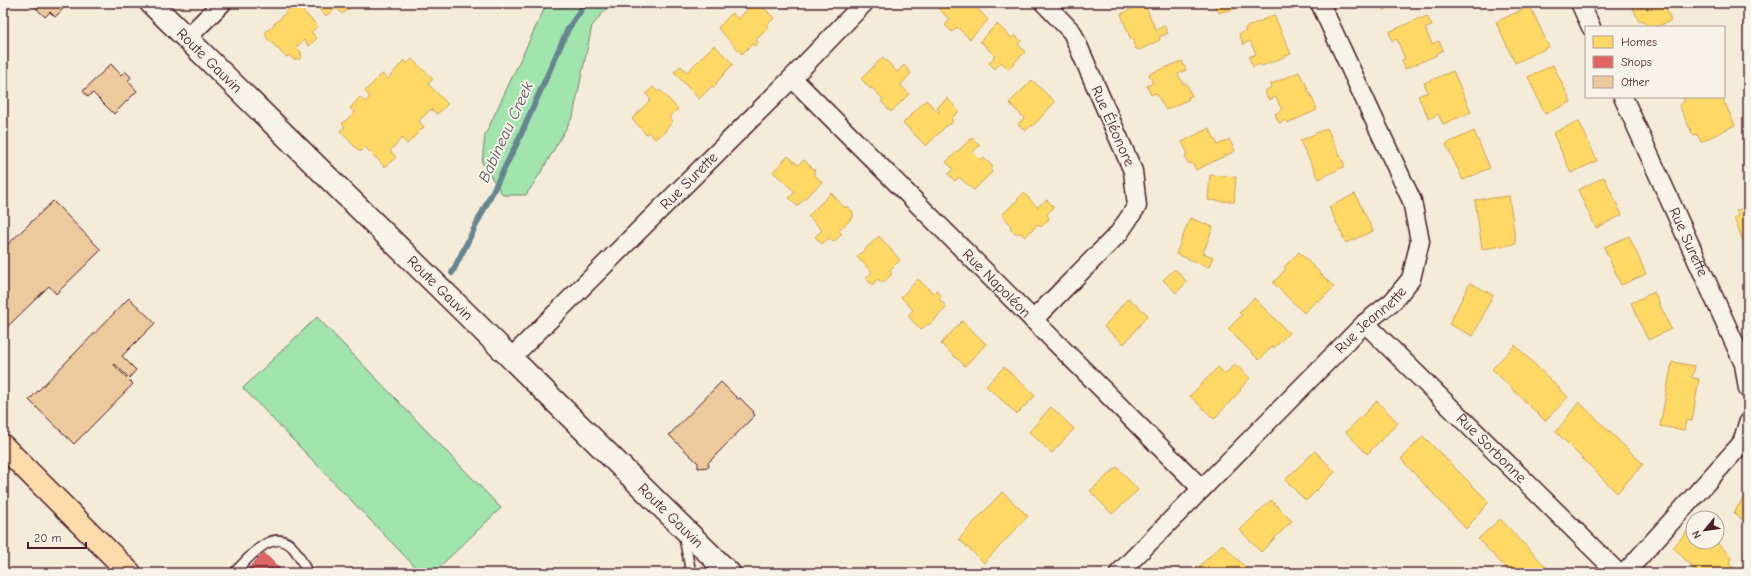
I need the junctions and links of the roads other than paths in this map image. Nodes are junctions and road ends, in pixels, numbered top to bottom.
1 (151, 3) edge
2 (222, 3) edge
3 (864, 3) edge
4 (1044, 3) edge
5 (1320, 3) edge
6 (1580, 3) edge
7 (1591, 26) edge
8 (187, 38) junction
9 (792, 78) junction
10 (1623, 98) edge
11 (1033, 320) junction
12 (1365, 323) junction
13 (511, 358) junction
14 (1748, 389) edge
15 (1748, 423) edge
16 (3, 446) edge
17 (1202, 489) junction
18 (682, 526) junction
19 (130, 573) edge
20 (234, 573) edge
21 (308, 573) edge
22 (690, 573) edge
23 (729, 573) edge
24 (1119, 573) edge
25 (1618, 573) edge
26 (1625, 573) edge

1 - 8 street, Route Gauvin
2 - 8 street
3 - 9 street, Rue Surette
4 - 11 street, Rue Éléonore
5 - 12 street, Rue Jeannette
6 - 7 street
8 - 13 street, Route Gauvin
9 - 11 street, Rue Napoléon
9 - 13 street, Rue Surette
10 - 14 street, Rue Surette
11 - 17 street, Rue Napoléon
12 - 17 street, Rue Jeannette
12 - 25 street, Rue Sorbonne
13 - 18 street, Route Gauvin
15 - 26 street
16 - 19 main road
17 - 24 street, Rue Jeannette
18 - 22 lane
18 - 23 street, Route Gauvin
20 - 21 lane

